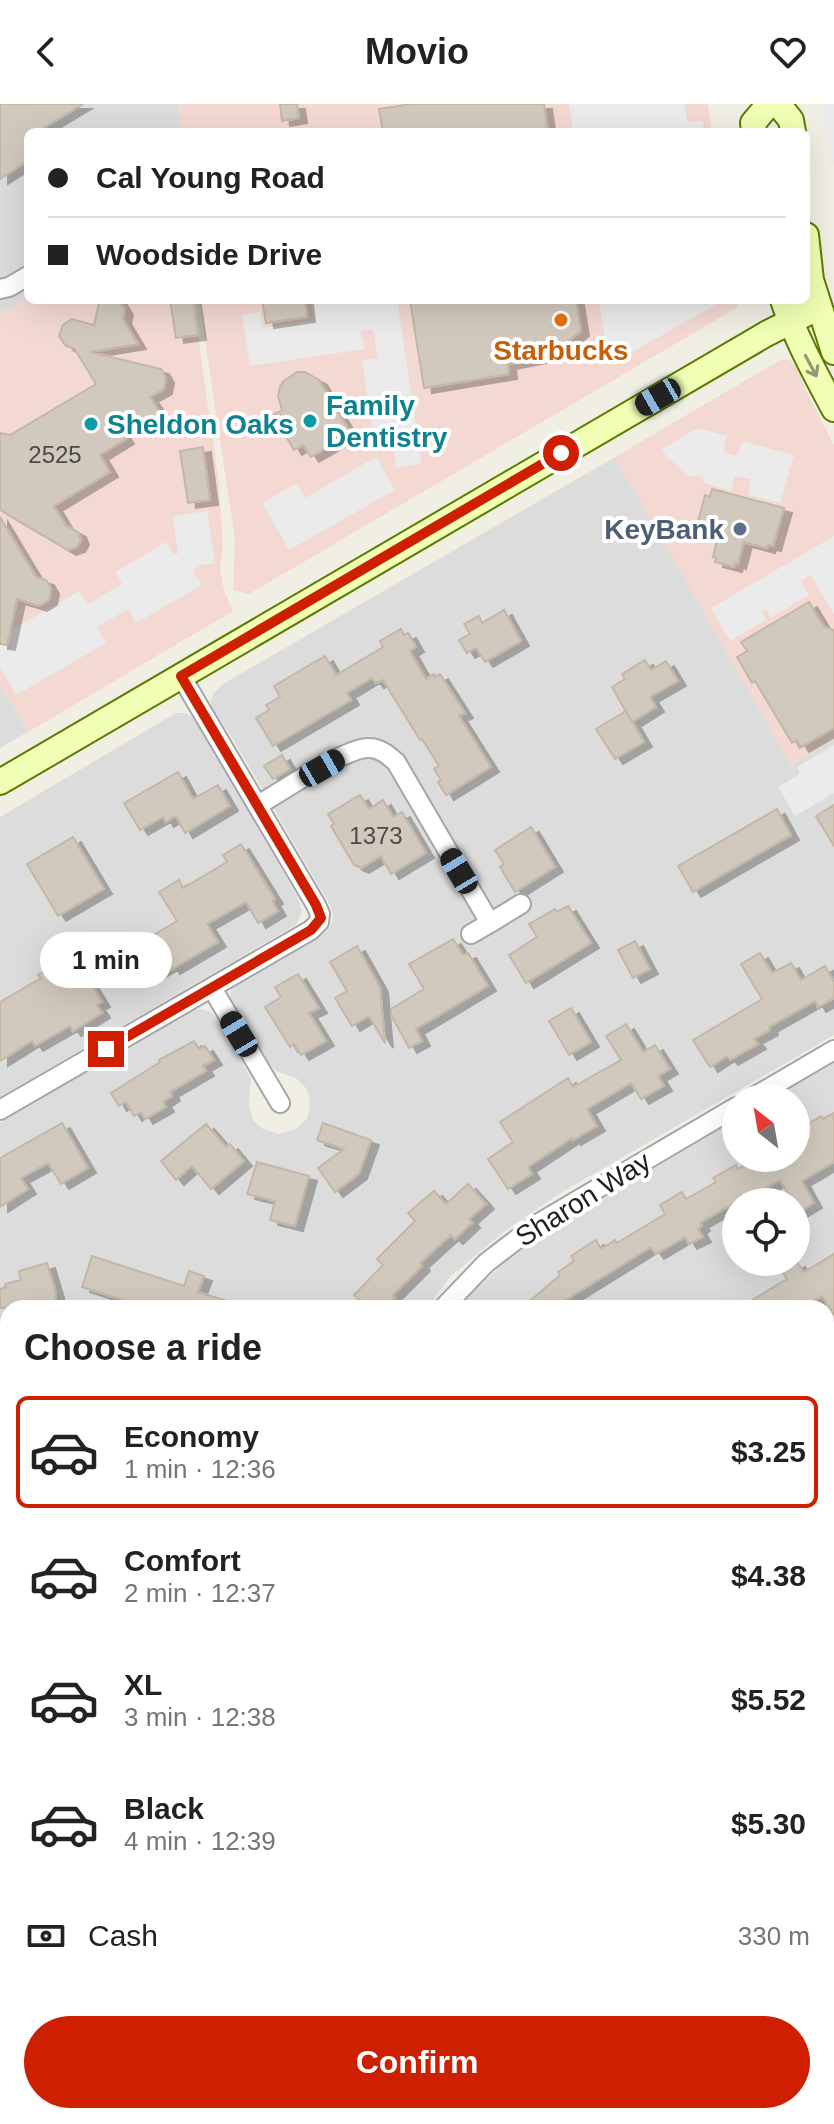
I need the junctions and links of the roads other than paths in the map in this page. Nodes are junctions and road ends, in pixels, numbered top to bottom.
1 (769, 104) edge
2 (778, 104) edge
3 (754, 128) edge
4 (792, 128) edge
5 (810, 271) edge
6 (24, 278) edge
7 (0, 289) edge
8 (819, 307) junction
9 (787, 311) edge
10 (834, 352) edge
11 (834, 409) edge
12 (181, 676) junction
13 (0, 782) edge
14 (258, 805) junction
15 (521, 904) dead end
16 (490, 923) junction
17 (471, 934) dead end
18 (212, 988) junction
19 (834, 1050) edge
20 (776, 1084) edge
21 (280, 1103) dead end
22 (0, 1110) edge
23 (722, 1115) edge
24 (451, 1300) edge

1 - 3 main road
2 - 4 main road
5 - 8 main road
6 - 7 street
8 - 9 main road
8 - 10 main road
9 -> 11 main road
9 - 12 main road
12 - 13 main road
12 - 14 street
14 - 16 street
14 - 18 street
15 - 16 street
16 - 17 street
18 - 21 street
18 - 22 street
19 - 20 street
23 - 24 street, Sharon Way

